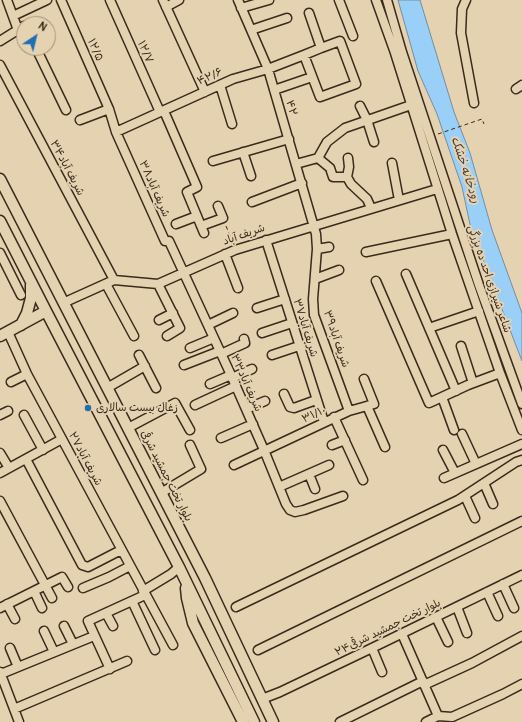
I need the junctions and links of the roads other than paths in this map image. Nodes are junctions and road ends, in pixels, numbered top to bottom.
1 (7, 0) edge
2 (47, 0) edge
3 (61, 0) edge
4 (110, 0) edge
5 (179, 0) edge
6 (238, 0) edge
7 (269, 0) edge
8 (340, 0) edge
9 (376, 0) edge
10 (387, 0) edge
11 (466, 0) edge
12 (32, 3) edge
13 (165, 3) edge
14 (241, 8) junction
15 (309, 13) dead end
16 (16, 15) joint
17 (287, 18) dead end
18 (251, 30) junction
19 (16, 31) edge
20 (353, 36) dead end
21 (0, 41) edge
22 (321, 48) junction
23 (304, 55) junction
24 (40, 56) edge
25 (0, 65) edge
26 (268, 69) junction
27 (312, 77) junction
28 (220, 85) junction
29 (274, 90) junction
30 (205, 92) junction
31 (474, 103) dead end
32 (411, 105) junction
33 (360, 106) dead end
34 (109, 109) junction
35 (66, 110) dead end
36 (162, 112) junction
37 (80, 120) dead end
38 (366, 120) junction
39 (232, 124) dead end
40 (116, 132) junction
41 (289, 139) junction
42 (374, 142) dead end
43 (243, 152) junction
44 (318, 158) junction
45 (348, 158) dead end
46 (213, 161) dead end
47 (392, 163) dead end
48 (296, 164) junction
49 (251, 176) dead end
50 (347, 177) junction
51 (0, 179) edge
52 (302, 183) junction
53 (437, 189) junction
54 (399, 200) junction
55 (252, 202) dead end
56 (218, 206) dead end
57 (371, 208) junction
58 (197, 216) junction
59 (0, 221) edge
60 (176, 224) dead end
61 (314, 226) junction
62 (452, 234) junction
63 (266, 240) junction
64 (329, 247) dead end
65 (317, 249) junction
66 (366, 252) dead end
67 (0, 253) edge
68 (225, 254) junction
69 (339, 270) dead end
70 (184, 273) junction
71 (406, 274) dead end
72 (315, 279) junction
73 (114, 280) junction
74 (30, 281) junction
75 (376, 281) dead end
76 (106, 284) junction
77 (158, 284) junction
78 (238, 288) dead end
79 (21, 294) dead end
80 (284, 299) junction
81 (63, 303) junction
82 (257, 308) dead end
83 (479, 310) junction
84 (46, 312) junction
85 (172, 313) junction
86 (233, 313) dead end
87 (159, 320) dead end
88 (292, 323) junction
89 (208, 324) junction
90 (22, 325) junction
91 (429, 328) junction
92 (262, 333) dead end
93 (4, 334) edge
94 (134, 336) dead end
95 (167, 336) dead end
96 (214, 338) junction
97 (244, 339) dead end
98 (299, 346) junction
99 (461, 346) dead end
100 (190, 348) dead end
101 (221, 352) junction
102 (139, 355) dead end
103 (272, 355) dead end
104 (184, 365) dead end
105 (145, 366) junction
106 (252, 369) dead end
107 (500, 373) junction
108 (27, 374) junction
109 (232, 376) junction
110 (364, 379) dead end
111 (11, 382) dead end
112 (473, 383) junction
113 (210, 384) dead end
114 (236, 386) junction
115 (107, 388) junction
116 (156, 388) dead end
117 (456, 391) junction
118 (284, 394) dead end
119 (442, 397) junction
120 (316, 400) junction
121 (265, 401) dead end
122 (522, 404) edge
123 (195, 405) dead end
124 (370, 405) junction
125 (246, 409) junction
126 (349, 410) junction
127 (24, 415) dead end
128 (334, 417) junction
129 (324, 422) junction
130 (252, 424) junction
131 (190, 430) dead end
132 (522, 430) edge
133 (129, 431) junction
134 (221, 438) dead end
135 (62, 439) junction
136 (345, 440) junction
137 (114, 442) junction
138 (522, 444) edge
139 (190, 445) dead end
140 (332, 445) dead end
141 (385, 447) dead end
142 (42, 450) junction
143 (264, 450) junction
144 (442, 450) dead end
145 (0, 453) edge
146 (26, 459) junction
147 (522, 460) edge
148 (476, 464) junction
149 (234, 465) dead end
150 (329, 465) dead end
151 (9, 468) junction
152 (0, 473) edge
153 (455, 473) junction
154 (309, 474) junction
155 (444, 478) dead end
156 (363, 480) dead end
157 (484, 483) junction
158 (279, 487) junction
159 (315, 490) dead end
160 (161, 492) junction
161 (343, 496) dead end
162 (465, 496) junction
163 (0, 501) edge
164 (493, 504) dead end
165 (475, 518) dead end
166 (522, 521) edge
167 (121, 550) junction
168 (130, 566) junction
169 (179, 567) junction
170 (522, 575) edge
171 (186, 580) junction
172 (503, 584) junction
173 (45, 586) junction
174 (68, 587) dead end
175 (83, 588) dead end
176 (34, 591) junction
177 (487, 592) junction
178 (144, 593) junction
179 (52, 598) dead end
180 (132, 601) junction
181 (3, 606) edge
182 (236, 607) dead end
183 (457, 607) junction
184 (42, 608) dead end
185 (514, 608) dead end
186 (106, 613) junction
187 (498, 616) dead end
188 (436, 617) junction
189 (15, 619) dead end
190 (64, 626) dead end
191 (113, 626) dead end
192 (44, 631) dead end
193 (467, 632) dead end
194 (402, 634) junction
195 (94, 636) junction
196 (522, 636) edge
197 (448, 642) dead end
198 (73, 644) junction
199 (173, 645) dead end
200 (10, 648) dead end
201 (372, 648) junction
202 (155, 650) dead end
203 (258, 650) dead end
204 (54, 652) junction
205 (127, 661) dead end
206 (18, 667) junction
207 (110, 668) junction
208 (382, 672) dead end
209 (0, 673) edge
210 (424, 683) junction
211 (522, 684) edge
212 (262, 699) junction
213 (14, 709) junction
214 (438, 716) junction
215 (19, 722) edge
216 (243, 722) edge
217 (254, 722) edge
218 (273, 722) edge
219 (340, 722) edge
220 (426, 722) edge

1 - 16 street
2 - 12 street
3 - 34 street, ۱۲/۵
4 - 36 street, ۱۲/۷
5 - 13 street
6 - 14 street, ۴۲
7 - 14 street
8 - 20 street
9 - 32 street
10 - 122 street, شاعر شیرازی احد ده بزرگی
11 - 31 street
12 - 16 street
13 - 30 street
14 - 18 street, ۴۲
15 - 22 street
17 - 18 street
18 - 26 street, ۴۲
19 - 21 street
22 - 23 street, ۴۲/۶
22 - 27 street, ۴۲/۶
23 - 26 street, ۴۲/۶
23 - 27 street
24 - 35 street
25 - 73 street, شریف آباد۳۴
26 - 28 street, ۴۲/۶
26 - 29 street, ۴۲
27 - 29 street
28 - 30 street, ۴۲/۶
28 - 39 street
29 - 41 street, ۴۲
30 - 36 street, ۴۲/۶
32 - 38 street
32 - 53 street
33 - 38 street
34 - 37 street
34 - 40 street, شریف آباد۳۸
36 - 40 street, ۴۲/۶
36 - 58 street, ۱۲/۷
38 - 42 street
38 - 44 street
40 - 70 street, شریف آباد۳۸
41 - 43 street
41 - 48 street, ۴۲
43 - 46 street
43 - 49 street
44 - 48 street
44 - 50 street
45 - 50 street
47 - 54 street
48 - 52 street, ۴۲
50 - 57 street
51 - 81 main road, بلوار تخت جمشید شرقی
52 - 55 street
52 - 61 street, ۴۲
53 - 54 street, شریف آباد
53 - 62 street
54 - 57 street, شریف آباد
56 - 58 street
57 - 61 street, شریف آباد
58 - 60 street
59 - 74 main road
61 - 63 street, شریف آباد
61 - 65 street, شریف آباد۳۹
62 - 66 street
62 - 83 street
63 - 68 street, شریف آباد
63 - 80 street, شریف آباد۳۷
64 - 65 street
65 - 72 street, شریف آباد۳۹
67 - 79 street
68 - 70 street, شریف آباد
68 - 78 street
69 - 72 street
70 - 77 street, شریف آباد
70 - 89 street, شریف آباد۳۳
71 - 91 street
72 - 126 street, شریف آباد۳۹
73 - 76 street
73 - 77 street, شریف آباد
74 - 84 main road
74 - 90 main road
75 - 119 street
76 - 81 street
76 - 94 street
77 - 85 street
80 - 82 street
80 - 88 street, شریف آباد۳۷
81 - 115 main road, بلوار تخت جمشید شرقی
83 - 91 street
83 - 107 street
84 - 90 main road
84 - 137 main road
85 - 87 street
85 - 95 street
86 - 89 street
88 - 92 street
88 - 98 street, شریف آباد۳۷
89 - 96 street, شریف آباد۳۳
90 - 93 main road
91 - 117 street
93 - 108 street, شریف آباد۲۷
96 - 100 street
96 - 101 street, شریف آباد۳۳
97 - 101 street
98 - 103 street
98 - 120 street, شریف آباد۳۷
99 - 112 street
101 - 104 street
101 - 109 street, شریف آباد۳۳
102 - 105 street
105 - 115 street
105 - 116 street
106 - 109 street
107 - 112 street
107 - 132 street
108 - 111 street
108 - 135 street, شریف آباد۲۷
109 - 113 street
109 - 114 street, شریف آباد۳۳
110 - 124 street
112 - 117 street
114 - 123 street
114 - 125 street, شریف آباد۳۳
115 - 133 main road, بلوار تخت جمشید شرقی
117 - 119 street
118 - 120 street
119 - 148 street
120 - 129 street, شریف آباد۳۷
121 - 125 street
124 - 126 street, ۳۱/۱۰
124 - 141 street
125 - 130 street, شریف آباد۳۳
126 - 128 street, ۳۱/۱۰
127 - 142 street
128 - 129 street, ۳۱/۱۰
128 - 136 street
129 - 143 street, ۳۱/۱۰
130 - 134 street
130 - 143 street, شریف آباد۳۳
131 - 133 street
133 - 137 main road
133 - 160 main road, بلوار تخت جمشید شرقی
135 - 142 street
135 - 167 street, شریف آباد۲۷
136 - 140 street
136 - 156 street
137 - 169 main road
138 - 148 street
139 - 160 street
142 - 146 street
143 - 149 street, ۳۱/۱۰
143 - 158 street, شریف آباد۳۳
144 - 153 street
145 - 151 street
146 - 151 street
146 - 167 street
147 - 157 street
148 - 153 street
150 - 154 street
151 - 152 street
153 - 155 street
154 - 158 street
154 - 159 street
157 - 162 street
157 - 164 street
158 - 161 street, شریف آباد۳۳
160 - 212 main road, بلوار تخت جمشید شرقی
162 - 165 street
162 - 182 street
163 - 173 street
166 - 203 street
167 - 168 street, شریف آباد۲۷
168 - 175 street
168 - 178 street, شریف آباد۲۷
169 - 171 main road
169 - 178 street
170 - 172 street, بلوار تخت جمشید شرقی۲۴
171 - 216 main road
171 - 217 main road
172 - 177 street, بلوار تخت جمشید شرقی۲۴
172 - 185 street
173 - 174 street
173 - 176 street
173 - 179 street
176 - 181 street
176 - 184 street
177 - 183 street, بلوار تخت جمشید شرقی۲۴
177 - 187 street
178 - 180 street
178 - 199 street, شریف آباد۲۷
180 - 186 street
180 - 202 street
181 - 189 street
183 - 188 street, بلوار تخت جمشید شرقی۲۴
183 - 193 street
186 - 191 street
186 - 195 street
188 - 194 street, بلوار تخت جمشید شرقی۲۴
188 - 197 street
190 - 198 street
192 - 204 street
194 - 201 street, بلوار تخت جمشید شرقی۲۴
194 - 210 street
195 - 198 street
195 - 207 street
196 - 210 street
198 - 204 street
200 - 206 street
201 - 208 street
201 - 212 street, بلوار تخت جمشید شرقی۲۴
204 - 206 street
205 - 207 street
206 - 209 street
207 - 213 street
209 - 213 street
210 - 214 street
210 - 219 street
211 - 214 street
212 - 218 main road, بلوار تخت جمشید شرقی
213 - 215 street
214 - 220 street

